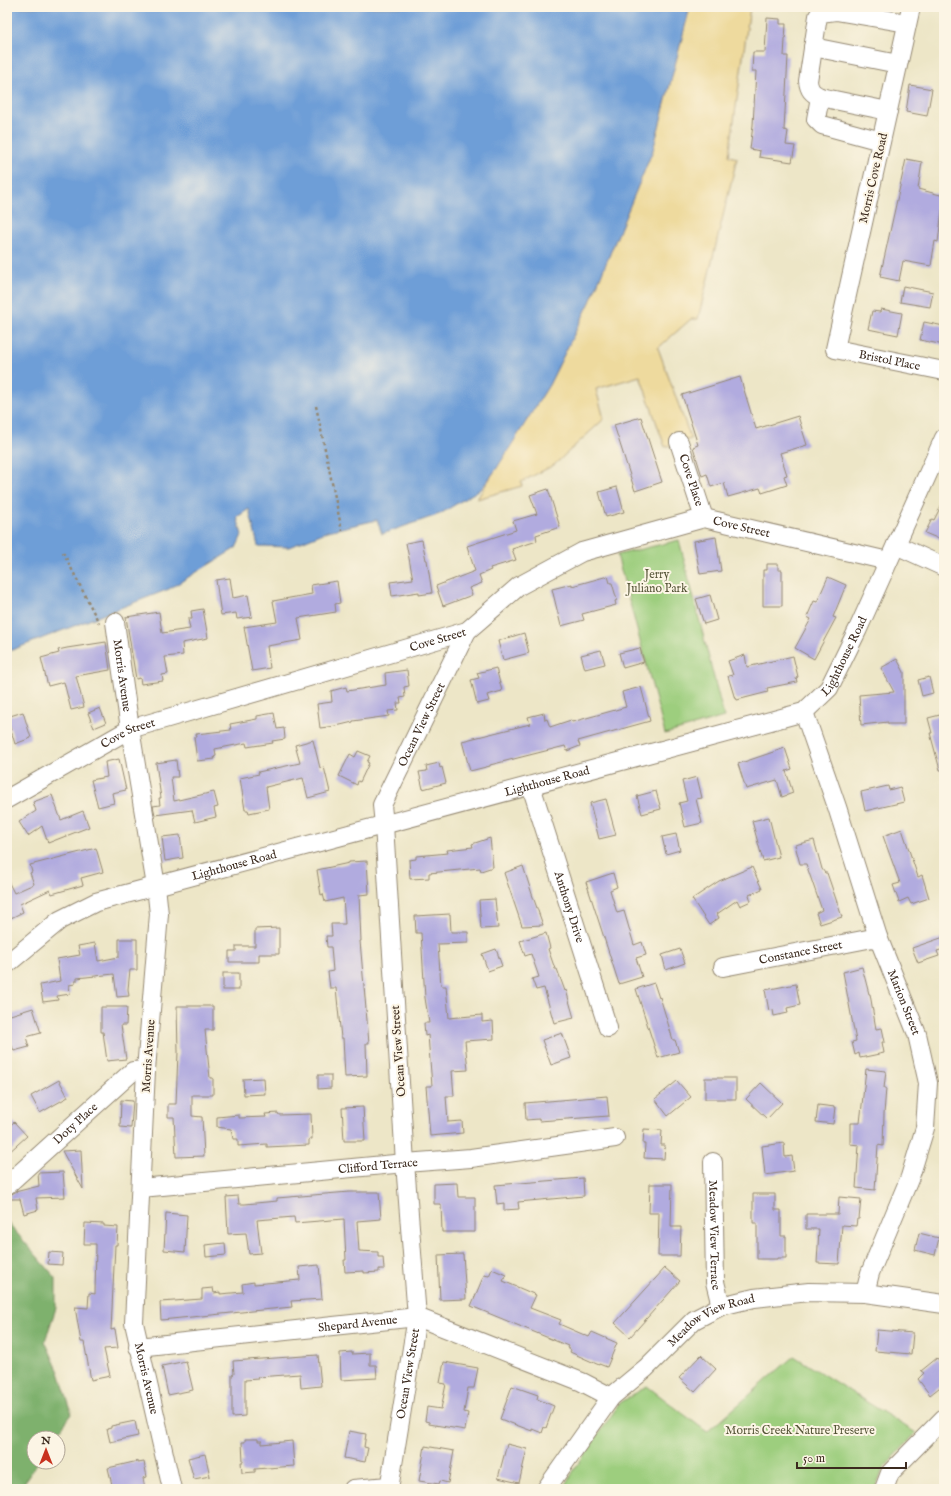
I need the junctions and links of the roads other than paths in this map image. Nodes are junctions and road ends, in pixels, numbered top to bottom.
1 (909, 15) edge
2 (813, 47) junction
3 (898, 64) junction
4 (820, 97) junction
5 (888, 111) junction
6 (881, 141) junction
7 (835, 349) joint
8 (944, 371) edge
9 (944, 438) edge
10 (679, 442) dead end
11 (704, 518) junction
12 (892, 553) junction
13 (944, 567) edge
14 (108, 624) road end
15 (467, 631) junction
16 (804, 712) junction
17 (130, 728) junction
18 (531, 786) junction
19 (7, 799) edge
20 (384, 825) junction
21 (156, 886) junction
22 (878, 937) junction
23 (7, 964) edge
24 (723, 967) dead end
25 (608, 1028) dead end
26 (146, 1070) junction
27 (615, 1138) dead end
28 (713, 1162) dead end
29 (405, 1163) junction
30 (7, 1185) edge
31 (141, 1188) junction
32 (865, 1293) junction
33 (944, 1304) edge
34 (721, 1306) junction
35 (417, 1317) junction
36 (138, 1347) junction
37 (611, 1397) junction
38 (944, 1418) edge
39 (389, 1487) edge
40 (172, 1489) edge
41 (353, 1489) edge
42 (546, 1489) edge
43 (884, 1489) edge

1 - 2 street
1 - 3 street, Morris Cove Road
2 - 3 street
2 - 4 street
3 - 5 street, Morris Cove Road
4 - 5 street
4 - 6 street
5 - 6 street, Morris Cove Road
6 - 7 street, Morris Cove Road
7 - 8 street, Bristol Place
9 - 12 street, Lighthouse Road
10 - 11 street, Cove Place
11 - 12 street, Cove Street
11 - 15 street, Cove Street
12 - 13 street, Cove Street
12 - 16 street, Lighthouse Road
14 - 17 street, Morris Avenue
15 - 17 street, Cove Street
15 - 20 street, Ocean View Street
16 - 18 street, Lighthouse Road
16 - 22 street, Marion Street
17 - 19 street, Cove Street
17 - 21 street, Morris Avenue
18 - 20 street, Lighthouse Road
18 - 25 street, Anthony Drive
20 - 21 street, Lighthouse Road
20 - 29 street, Ocean View Street
21 - 23 street, Lighthouse Road
21 - 26 street, Morris Avenue
22 - 24 street, Constance Street
22 - 32 street, Marion Street
26 - 30 street, Doty Place
26 - 31 street, Morris Avenue
27 - 29 street, Clifford Terrace
28 - 34 street, Meadow View Terrace
29 - 31 street, Clifford Terrace
29 - 35 street, Ocean View Street
31 - 36 street, Morris Avenue
32 - 33 street, Meadow View Road
32 - 34 street, Meadow View Road
34 - 37 street, Meadow View Road
35 - 36 street, Shepard Avenue
35 - 37 street, Shepard Avenue
35 - 39 street, Ocean View Street
36 - 40 street, Morris Avenue
37 - 42 street, Meadow View Road
38 - 43 street
39 - 41 street

